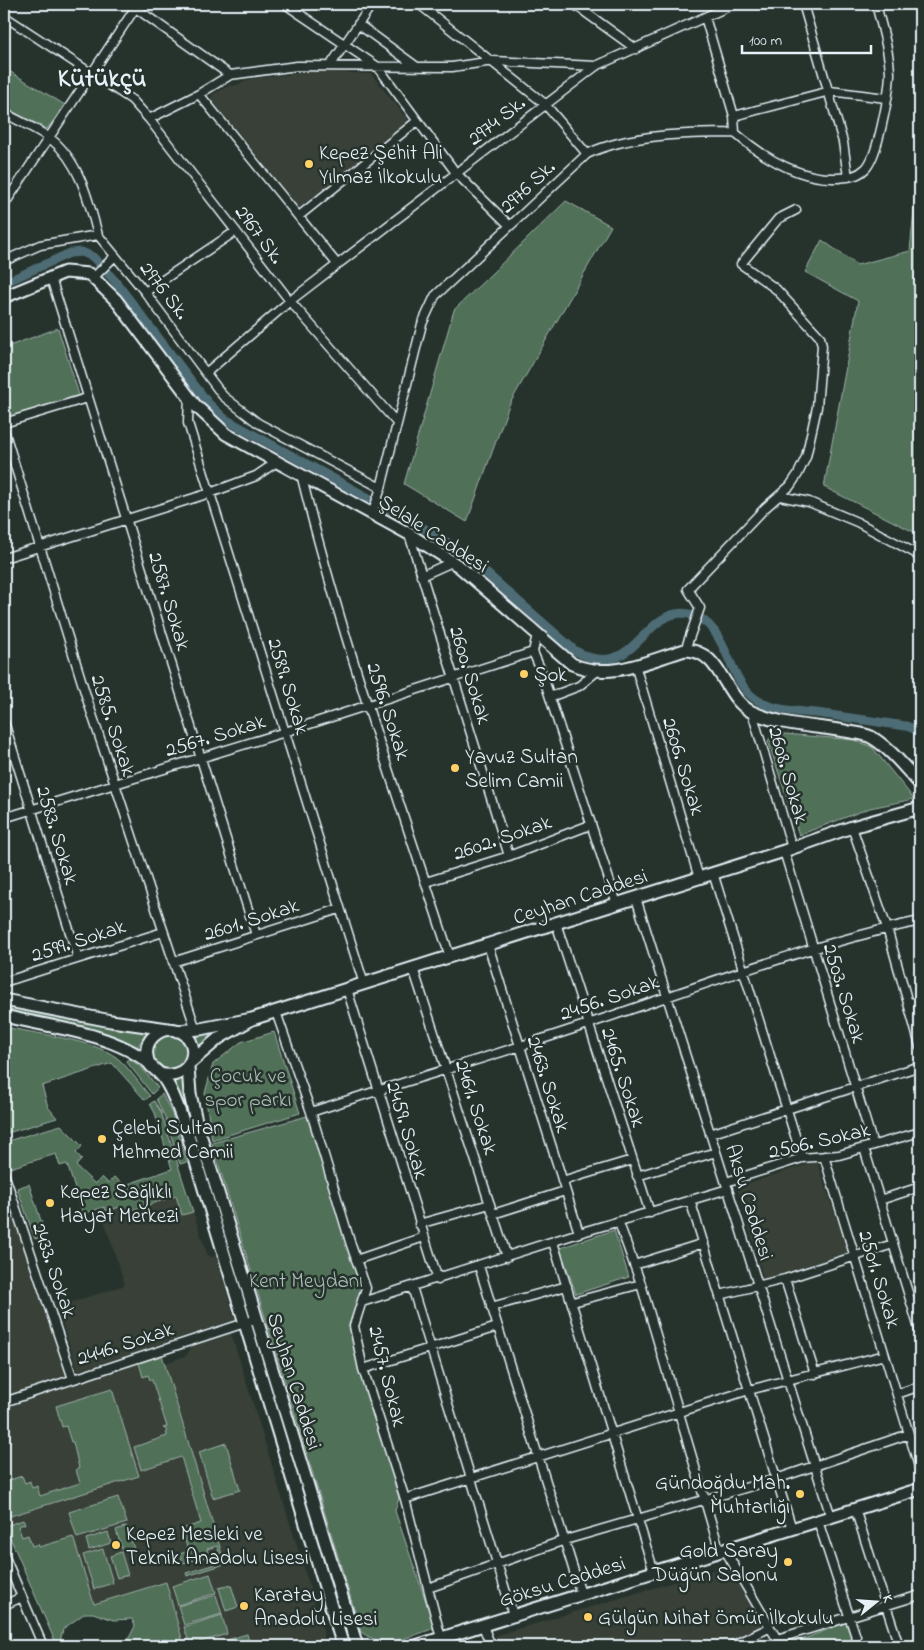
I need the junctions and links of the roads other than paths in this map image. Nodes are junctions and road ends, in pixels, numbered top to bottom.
1 (285, 4) edge
2 (372, 4) edge
3 (419, 4) edge
4 (574, 4) edge
5 (720, 4) edge
6 (734, 4) edge
7 (803, 4) edge
8 (876, 4) edge
9 (134, 5) edge
10 (715, 8) edge
11 (4, 16) edge
12 (705, 16) junction
13 (358, 24) junction
14 (344, 44) junction
15 (636, 49) junction
16 (493, 61) junction
17 (330, 66) junction
18 (378, 66) junction
19 (596, 66) junction
20 (417, 67) junction
21 (90, 75) junction
22 (230, 75) junction
23 (830, 91) junction
24 (199, 94) junction
25 (886, 98) junction
26 (545, 104) junction
27 (4, 113) edge
28 (734, 116) junction
29 (149, 119) junction
30 (417, 122) junction
31 (735, 133) junction
32 (50, 138) junction
33 (587, 154) junction
34 (456, 173) junction
35 (848, 177) junction
36 (4, 204) edge
37 (796, 210) dead end
38 (299, 216) junction
39 (510, 226) junction
40 (236, 231) junction
41 (98, 235) junction
42 (113, 258) junction
43 (4, 261) edge
44 (338, 264) junction
45 (98, 274) junction
46 (51, 278) junction
47 (145, 292) junction
48 (4, 297) edge
49 (290, 301) junction
50 (207, 372) junction
51 (188, 397) junction
52 (87, 398) junction
53 (396, 422) junction
54 (4, 423) edge
55 (4, 430) edge
56 (278, 461) junction
57 (301, 474) junction
58 (381, 488) junction
59 (210, 493) junction
60 (780, 496) junction
61 (372, 514) junction
62 (126, 518) junction
63 (409, 534) junction
64 (40, 547) junction
65 (4, 558) edge
66 (920, 559) edge
67 (452, 562) junction
68 (421, 576) junction
69 (537, 634) junction
70 (685, 650) junction
71 (532, 652) junction
72 (635, 665) junction
73 (596, 672) junction
74 (452, 677) junction
75 (550, 697) junction
76 (369, 705) junction
77 (752, 712) junction
78 (4, 722) edge
79 (285, 732) junction
80 (201, 758) junction
81 (115, 783) junction
82 (920, 784) edge
83 (31, 808) junction
84 (920, 808) edge
85 (4, 818) edge
86 (590, 825) junction
87 (852, 827) junction
88 (788, 849) junction
89 (509, 856) junction
90 (713, 873) junction
91 (699, 878) junction
92 (426, 882) junction
93 (636, 898) junction
94 (617, 904) junction
95 (339, 909) junction
96 (920, 921) edge
97 (556, 923) junction
98 (887, 928) junction
99 (163, 932) junction
100 (256, 935) junction
101 (488, 945) junction
102 (814, 949) junction
103 (450, 957) junction
104 (78, 958) junction
105 (173, 962) junction
106 (413, 968) junction
107 (745, 970) junction
108 (4, 982) edge
109 (364, 984) junction
110 (348, 989) junction
111 (667, 995) junction
112 (4, 1000) edge
113 (920, 1000) edge
114 (908, 1004) junction
115 (276, 1012) junction
116 (4, 1016) edge
117 (252, 1019) junction
118 (588, 1024) junction
119 (174, 1030) junction
120 (196, 1030) junction
121 (920, 1041) edge
122 (518, 1046) junction
123 (149, 1063) junction
124 (190, 1064) junction
125 (920, 1066) edge
126 (446, 1069) junction
127 (160, 1074) junction
128 (856, 1087) junction
129 (378, 1090) junction
130 (787, 1109) junction
131 (311, 1112) junction
132 (920, 1132) edge
133 (710, 1134) junction
134 (873, 1145) junction
135 (864, 1148) junction
136 (716, 1152) junction
137 (824, 1156) junction
138 (802, 1158) junction
139 (632, 1160) junction
140 (4, 1172) edge
141 (638, 1176) junction
142 (562, 1181) junction
143 (727, 1186) junction
144 (920, 1187) edge
145 (565, 1191) junction
146 (13, 1199) junction
147 (690, 1200) junction
148 (880, 1200) junction
149 (4, 1201) edge
150 (490, 1204) junction
151 (650, 1213) junction
152 (493, 1214) junction
153 (620, 1222) junction
154 (420, 1224) junction
155 (579, 1233) junction
156 (424, 1237) junction
157 (553, 1242) junction
158 (704, 1243) junction
159 (893, 1244) junction
160 (507, 1257) junction
161 (854, 1257) junction
162 (356, 1260) junction
163 (634, 1265) junction
164 (479, 1266) junction
165 (785, 1278) junction
166 (438, 1280) junction
167 (641, 1284) junction
168 (567, 1286) junction
169 (758, 1286) junction
170 (412, 1287) junction
171 (720, 1295) junction
172 (362, 1302) junction
173 (572, 1302) junction
174 (491, 1307) junction
175 (257, 1319) junction
176 (245, 1323) junction
177 (497, 1326) junction
178 (920, 1332) edge
179 (430, 1347) junction
180 (885, 1355) junction
181 (363, 1369) junction
182 (815, 1374) junction
183 (74, 1379) junction
184 (788, 1380) junction
185 (920, 1386) edge
186 (749, 1390) junction
187 (897, 1394) junction
188 (4, 1402) edge
189 (680, 1413) junction
190 (909, 1434) junction
191 (611, 1435) junction
192 (539, 1457) junction
193 (814, 1464) junction
194 (920, 1470) edge
195 (469, 1478) junction
196 (776, 1479) junction
197 (920, 1489) edge
198 (405, 1499) junction
199 (705, 1499) junction
200 (855, 1509) junction
201 (831, 1517) junction
202 (637, 1520) junction
203 (818, 1521) junction
204 (792, 1529) junction
205 (565, 1540) junction
206 (723, 1551) junction
207 (4, 1555) edge
208 (496, 1566) junction
209 (654, 1572) junction
210 (428, 1588) junction
211 (581, 1594) junction
212 (920, 1595) edge
213 (22, 1597) junction
214 (4, 1604) edge
215 (886, 1606) junction
216 (513, 1615) junction
217 (849, 1618) junction
218 (482, 1626) junction
219 (769, 1628) junction
220 (440, 1638) junction
221 (779, 1643) edge
222 (43, 1646) edge
223 (343, 1646) edge
224 (357, 1646) edge
225 (416, 1646) edge
226 (491, 1646) edge
227 (731, 1646) edge
228 (859, 1646) edge
229 (900, 1646) edge

1 - 14 street
2 - 13 street
3 - 16 street
4 - 15 street
5 - 10 street
6 - 10 street, 2974 Sk.
7 - 23 street
8 - 25 street
9 - 21 street
9 - 22 street
10 - 12 street, 2974 Sk.
11 - 21 street, 2967 Sk.
12 - 15 street, 2974 Sk.
12 - 28 street
13 - 14 street
13 - 20 street
14 - 17 street
14 - 18 street
15 - 19 street, 2974 Sk.
16 - 19 street
16 - 20 street
16 - 26 street
17 - 18 street
17 - 22 street
18 - 20 street
18 - 30 street
19 - 26 street, 2974 Sk.
21 - 29 street, 2967 Sk.
21 - 32 street
22 - 24 street
23 - 25 street
23 - 28 street
23 - 35 street
24 - 29 street
24 - 38 street
25 - 35 street
26 - 33 street
26 - 34 street, 2974 Sk.
27 - 32 street
28 - 31 street
29 - 40 street, 2967 Sk.
30 - 34 street
30 - 38 street
31 - 33 street, 2976 Sk.
31 - 35 street
32 - 36 street
32 - 41 street
33 - 39 street, 2976 Sk.
34 - 39 street
34 - 44 street, 2974 Sk.
37 - 60 street
38 - 44 street
39 - 53 street, 2976 Sk.
40 - 47 street
40 - 49 street, 2967 Sk.
41 - 42 street, 2976 Sk.
41 - 43 street
42 - 45 street
42 - 47 street, 2976 Sk.
44 - 49 street, 2974 Sk.
45 - 46 street
45 - 51 street, Şelale Caddesi
46 - 48 street
46 - 52 street, 2587. Sokak
47 - 50 street, 2976 Sk.
49 - 50 street, 2974 Sk.
49 - 53 street, 2967 Sk.
50 - 58 street, 2976 Sk.
51 - 56 street, Şelale Caddesi
51 - 59 street, 2589. Sokak
52 - 54 street
52 - 62 street, 2587. Sokak
53 - 58 street, 2976 Sk.
55 - 64 street, 2585. Sokak
56 - 57 street, Şelale Caddesi
56 - 59 street
57 - 61 street, Şelale Caddesi
57 - 76 street, 2596. Sokak
58 - 61 street, 2976 Sk.
59 - 62 street
59 - 79 street, 2589. Sokak
60 - 66 street
60 - 70 street
61 - 63 street, Şelale Caddesi
62 - 64 street
62 - 80 street, 2587. Sokak
63 - 67 street, Şelale Caddesi
63 - 68 street, 2600. Sokak
64 - 65 street
64 - 81 street, 2585. Sokak
67 - 68 street
67 - 69 street, Şelale Caddesi
68 - 74 street, 2600. Sokak
69 - 71 street
69 - 73 street, Şelale Caddesi
70 - 72 street, Şelale Caddesi
70 - 77 street
71 - 74 street, 2567. Sokak
71 - 75 street
72 - 73 street, Şelale Caddesi
72 - 91 street, 2606. Sokak
73 - 75 street
74 - 76 street, 2567. Sokak
74 - 89 street, 2600. Sokak
75 - 86 street
76 - 79 street, 2567. Sokak
76 - 92 street, 2596. Sokak
77 - 82 street
77 - 88 street, 2608. Sokak
78 - 83 street, 2583. Sokak
79 - 80 street, 2567. Sokak
79 - 95 street, 2589. Sokak
80 - 81 street, 2567. Sokak
80 - 100 street, 2587. Sokak
81 - 83 street, 2567. Sokak
81 - 99 street, 2585. Sokak
83 - 85 street, 2567. Sokak
83 - 104 street, 2583. Sokak
84 - 87 street, Ceyhan Caddesi
86 - 89 street, 2602. Sokak
86 - 94 street
87 - 88 street, Ceyhan Caddesi
87 - 98 street
88 - 90 street, Ceyhan Caddesi
88 - 102 street, 2503. Sokak
89 - 92 street, 2602. Sokak
90 - 91 street, Ceyhan Caddesi
90 - 107 street
91 - 93 street, Ceyhan Caddesi
92 - 103 street, 2596. Sokak
93 - 94 street, Ceyhan Caddesi
93 - 111 street, Aksu Caddesi
94 - 97 street, Ceyhan Caddesi
95 - 100 street, 2601. Sokak
95 - 109 street, 2589. Sokak
96 - 98 street, 2456. Sokak
97 - 101 street, Ceyhan Caddesi
97 - 118 street, 2465. Sokak
98 - 102 street, 2456. Sokak
98 - 114 street
99 - 104 street, 2599. Sokak
99 - 105 street, 2585. Sokak
100 - 105 street, 2601. Sokak
101 - 103 street, Ceyhan Caddesi
101 - 122 street, 2463. Sokak
102 - 107 street, 2456. Sokak
102 - 128 street, 2503. Sokak
103 - 106 street, Ceyhan Caddesi
104 - 108 street, 2599. Sokak
105 - 120 street, 2585. Sokak
106 - 109 street, Ceyhan Caddesi
106 - 126 street, 2461. Sokak
107 - 111 street, 2456. Sokak
107 - 130 street
109 - 110 street, Ceyhan Caddesi
110 - 115 street, Ceyhan Caddesi
110 - 129 street, 2459. Sokak
111 - 118 street, 2456. Sokak
111 - 133 street, Aksu Caddesi
112 - 119 street, Ceyhan Caddesi
113 - 114 street
114 - 121 street
115 - 117 street, Ceyhan Caddesi
115 - 131 street, 2457. Sokak
116 - 123 street
117 - 120 street, Ceyhan Caddesi
117 - 124 street, Ceyhan Caddesi
118 - 122 street, 2456. Sokak
118 - 139 street, 2465. Sokak
119 - 120 street, Ceyhan Caddesi
119 - 123 street
119 - 124 street
122 - 126 street, 2456. Sokak
122 - 142 street, 2463. Sokak
123 - 127 street
124 - 127 street
124 - 175 street, Seyhan Caddesi
125 - 128 street
126 - 129 street, 2456. Sokak
126 - 150 street, 2461. Sokak
127 - 176 street, Seyhan Caddesi
128 - 130 street
128 - 134 street, 2503. Sokak
129 - 131 street, 2456. Sokak
129 - 154 street, 2459. Sokak
130 - 133 street
130 - 138 street
131 - 162 street, 2457. Sokak
132 - 134 street, 2506. Sokak
133 - 136 street, Aksu Caddesi
134 - 135 street, 2506. Sokak
135 - 137 street, 2506. Sokak
135 - 148 street
136 - 141 street
136 - 143 street, Aksu Caddesi
137 - 138 street, 2506. Sokak
137 - 161 street, 2501. Sokak
138 - 143 street, 2506. Sokak
139 - 141 street, 2465. Sokak
139 - 142 street
140 - 146 street, 2433. Sokak
141 - 151 street, 2465. Sokak
142 - 145 street, 2463. Sokak
143 - 147 street, 2506. Sokak
143 - 169 street, Aksu Caddesi
144 - 148 street
145 - 152 street
145 - 155 street, 2463. Sokak
146 - 149 street
146 - 183 street, 2433. Sokak
147 - 151 street, 2506. Sokak
147 - 158 street
148 - 159 street
150 - 152 street, 2461. Sokak
150 - 154 street
151 - 153 street, 2506. Sokak
152 - 160 street, 2461. Sokak
153 - 155 street, 2506. Sokak
153 - 163 street
154 - 156 street, 2459. Sokak
155 - 157 street, 2506. Sokak
156 - 162 street
156 - 166 street, 2459. Sokak
157 - 160 street, 2506. Sokak
157 - 168 street
158 - 163 street
158 - 171 street
159 - 161 street
159 - 178 street
160 - 164 street, 2506. Sokak
161 - 165 street
161 - 180 street, 2501. Sokak
162 - 172 street, 2457. Sokak
163 - 167 street
164 - 166 street, 2506. Sokak
164 - 174 street
165 - 169 street
165 - 182 street
166 - 170 street, 2506. Sokak
167 - 173 street
167 - 189 street
168 - 173 street
168 - 174 street
169 - 171 street
169 - 184 street, Aksu Caddesi
170 - 172 street, 2506. Sokak
170 - 179 street
171 - 186 street
172 - 181 street, 2457. Sokak
173 - 191 street
174 - 177 street
175 - 176 street, 2446. Sokak
175 - 224 street, Seyhan Caddesi
176 - 183 street, 2446. Sokak
176 - 223 street, Seyhan Caddesi
177 - 179 street
177 - 192 street
179 - 181 street
179 - 195 street
180 - 182 street
180 - 187 street, 2501. Sokak
181 - 198 street, 2457. Sokak
182 - 184 street
183 - 188 street, 2446. Sokak
184 - 186 street
184 - 193 street, Aksu Caddesi
185 - 187 street
186 - 189 street
186 - 196 street
187 - 190 street, 2501. Sokak
189 - 191 street
189 - 199 street
190 - 193 street
190 - 194 street, 2501. Sokak
191 - 192 street
191 - 202 street
192 - 195 street
192 - 205 street
193 - 196 street
193 - 201 street, Aksu Caddesi
195 - 198 street
195 - 208 street
196 - 199 street
196 - 204 street
197 - 200 street, Göksu Caddesi
198 - 210 street, 2457. Sokak
199 - 202 street
199 - 206 street
200 - 201 street, Göksu Caddesi
200 - 215 street
201 - 203 street, Göksu Caddesi
202 - 205 street
202 - 209 street
203 - 204 street, Göksu Caddesi
203 - 217 street
204 - 206 street, Göksu Caddesi
205 - 208 street
205 - 211 street
206 - 209 street, Göksu Caddesi
206 - 219 street
207 - 213 street
208 - 210 street
208 - 216 street
209 - 211 street, Göksu Caddesi
210 - 220 street, 2457. Sokak
211 - 216 street, Göksu Caddesi
212 - 215 street
213 - 214 street
213 - 222 street
215 - 217 street
215 - 229 street
216 - 218 street, Göksu Caddesi
217 - 221 street
217 - 228 street
218 - 220 street, Göksu Caddesi
218 - 226 street
219 - 221 street
219 - 227 street
220 - 225 street, Göksu Caddesi

